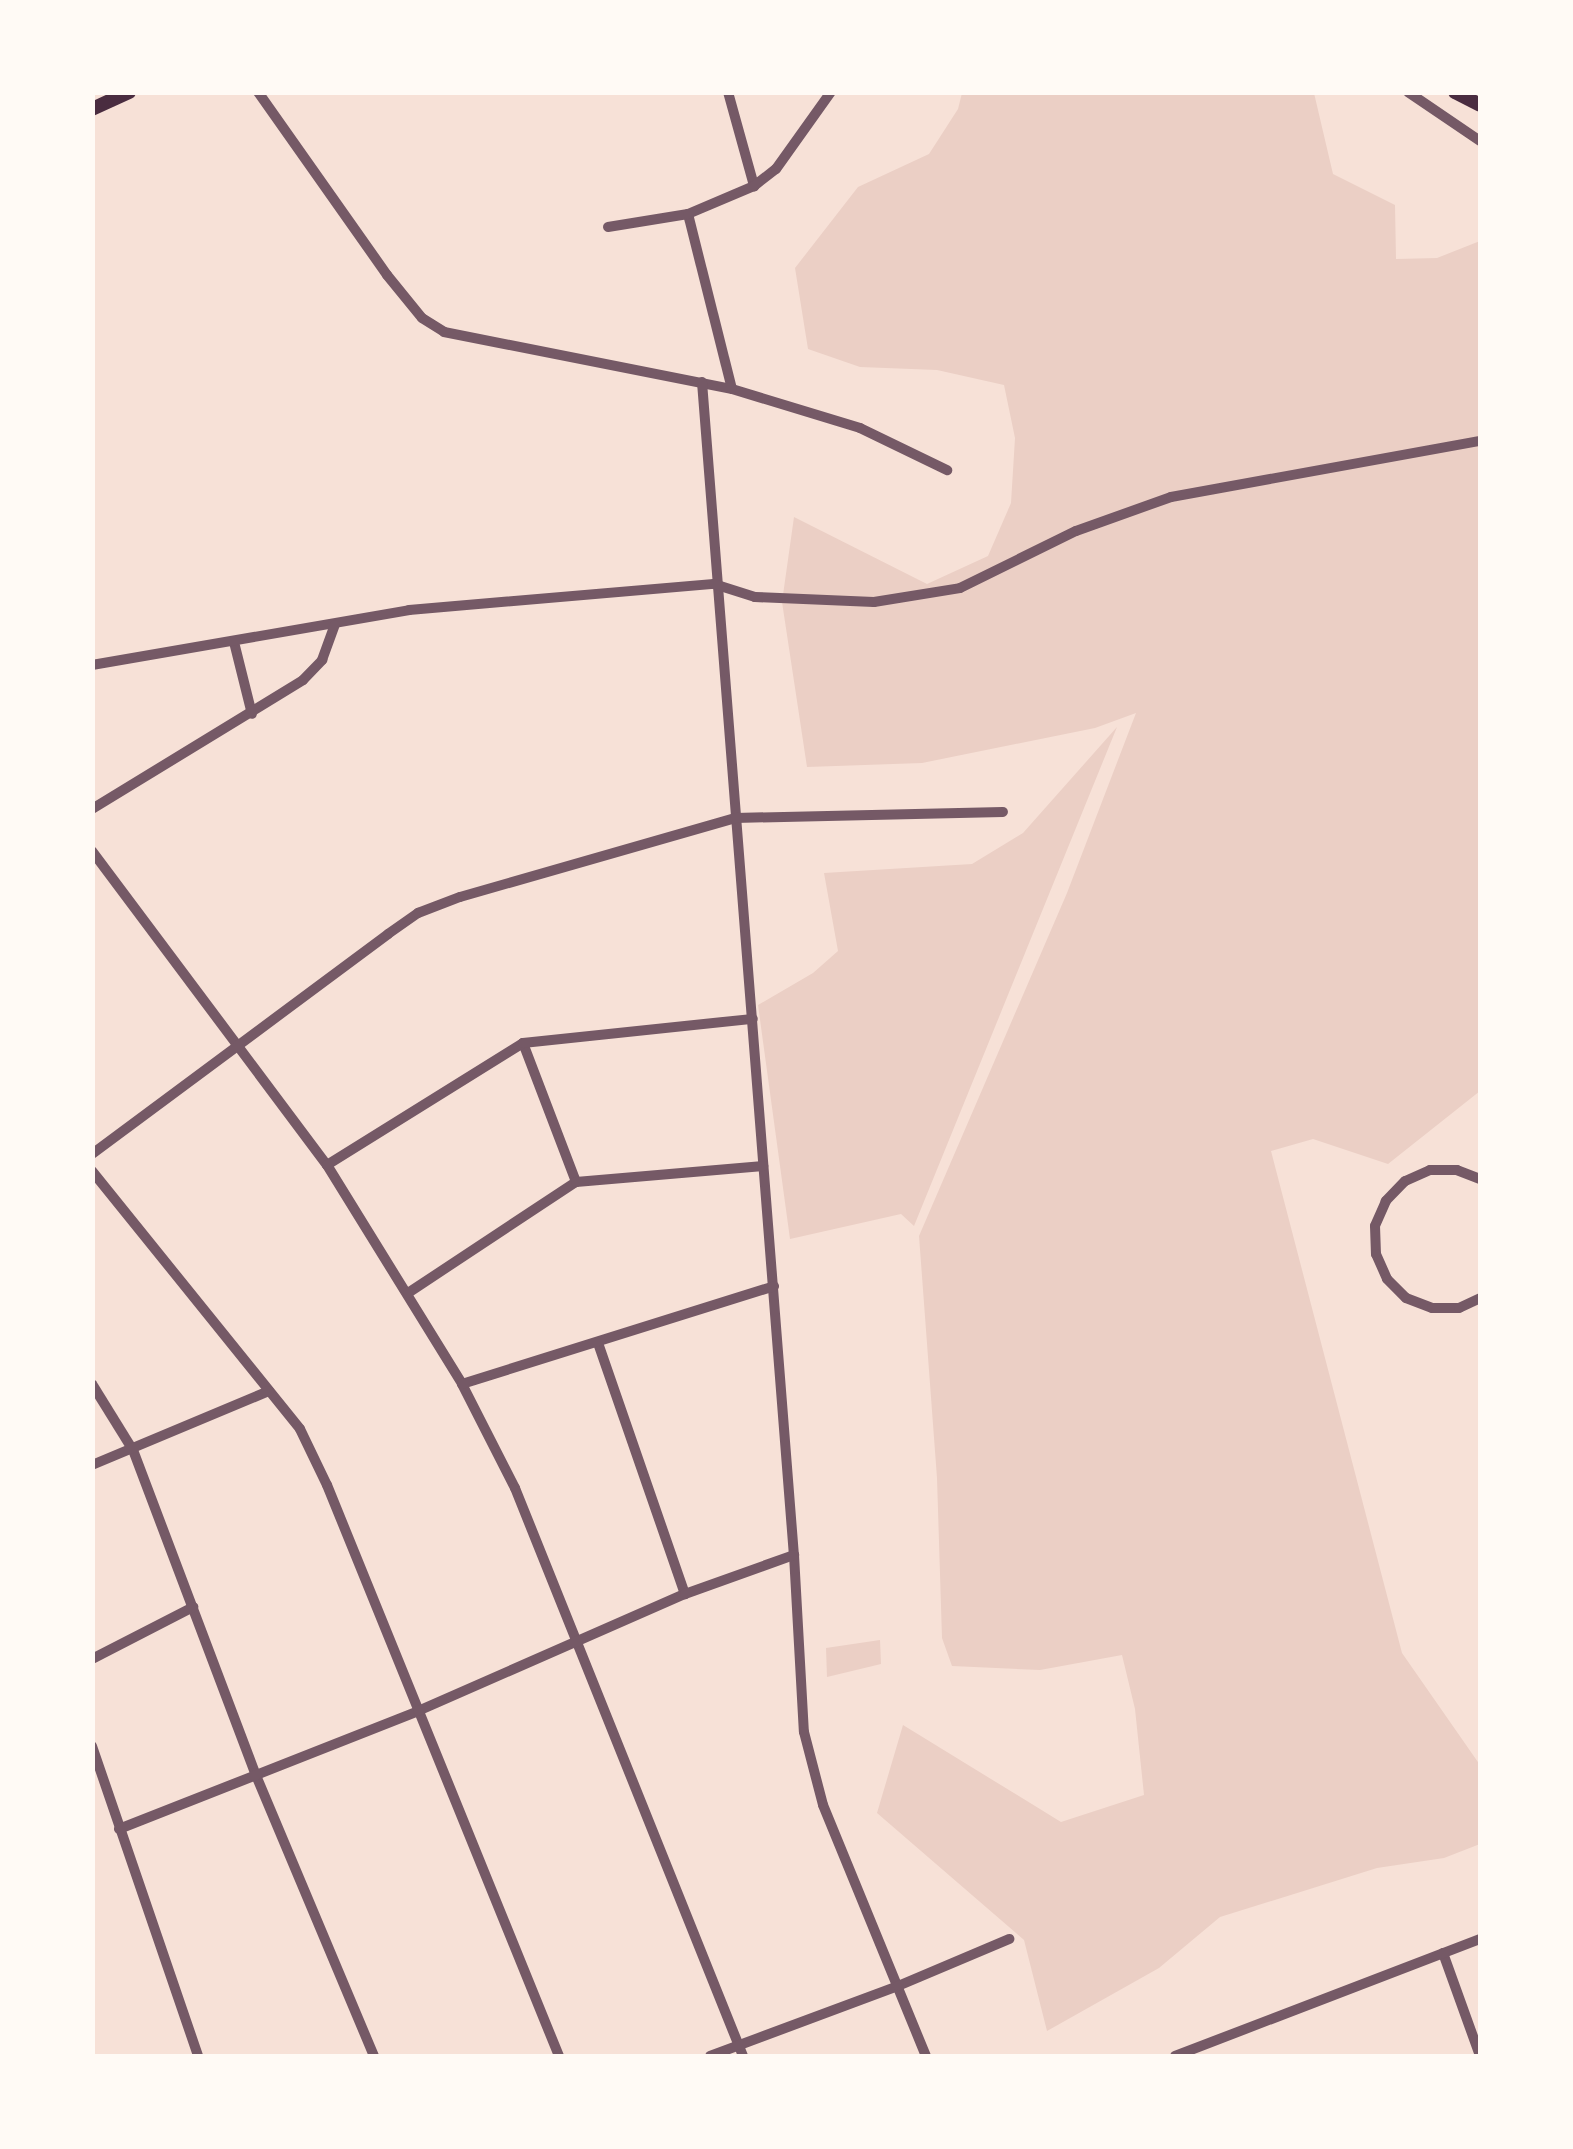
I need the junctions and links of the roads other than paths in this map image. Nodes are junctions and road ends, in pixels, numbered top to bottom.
1 (129, 92) edge
2 (258, 92) edge
3 (728, 92) edge
4 (831, 92) edge
5 (1408, 92) edge
6 (1454, 92) edge
7 (1480, 105) edge
8 (92, 109) edge
9 (1480, 141) edge
10 (754, 186) junction
11 (688, 214) junction
12 (608, 227) dead end
13 (702, 382) junction
14 (732, 390) junction
15 (1480, 440) edge
16 (947, 470) dead end
17 (714, 584) junction
18 (335, 625) junction
19 (234, 642) junction
20 (92, 665) edge
21 (252, 714) junction
22 (92, 809) edge
23 (1003, 812) dead end
24 (735, 818) junction
25 (92, 851) edge
26 (753, 1019) junction
27 (523, 1043) junction
28 (238, 1045) junction
29 (92, 1154) edge
30 (327, 1165) junction
31 (763, 1166) junction
32 (92, 1171) edge
33 (1480, 1179) edge
34 (576, 1182) junction
35 (774, 1286) junction
36 (408, 1293) junction
37 (1480, 1298) edge
38 (598, 1343) junction
39 (92, 1384) edge
40 (462, 1384) junction
41 (269, 1392) junction
42 (133, 1450) junction
43 (92, 1465) edge
44 (794, 1556) junction
45 (685, 1594) junction
46 (192, 1608) junction
47 (576, 1642) junction
48 (92, 1659) edge
49 (418, 1711) junction
50 (92, 1746) edge
51 (255, 1773) junction
52 (119, 1829) junction
53 (1009, 1939) dead end
54 (1480, 1939) edge
55 (1443, 1953) junction
56 (898, 1986) junction
57 (740, 2051) edge
58 (198, 2056) edge
59 (374, 2056) edge
60 (560, 2056) edge
61 (710, 2056) edge
62 (926, 2056) edge
63 (1175, 2056) edge
64 (1480, 2056) edge

1 - 8 main road
2 - 13 street
3 - 10 street
4 - 10 street
5 - 9 street
6 - 7 main road
10 - 11 street
11 - 12 street
11 - 14 street
13 - 14 street
13 - 17 street
14 - 16 street
15 - 17 street
17 - 18 street
17 - 24 street
18 - 19 street
18 - 21 street
19 - 20 street
19 - 21 street
21 - 22 street
23 - 24 street
24 - 26 street
24 - 28 street
25 - 28 street
26 - 27 street
26 - 31 street
27 - 30 street
27 - 34 street
28 - 29 street
28 - 30 street
30 - 36 street
31 - 34 street
31 - 35 street
32 - 41 street
33 - 37 street
34 - 36 street
35 - 38 street
35 - 44 street
36 - 40 street
38 - 40 street
38 - 45 street
39 - 42 street
40 - 47 street
41 - 42 street
41 - 49 street
42 - 43 street
42 - 46 street
44 - 45 street
44 - 56 street
45 - 47 street
46 - 48 street
46 - 51 street
47 - 49 street
47 - 57 street
49 - 51 street
49 - 60 street
50 - 52 street
51 - 52 street
51 - 59 street
52 - 58 street
53 - 56 street
54 - 55 street
55 - 63 street
55 - 64 street
56 - 57 street
56 - 62 street
57 - 61 street

